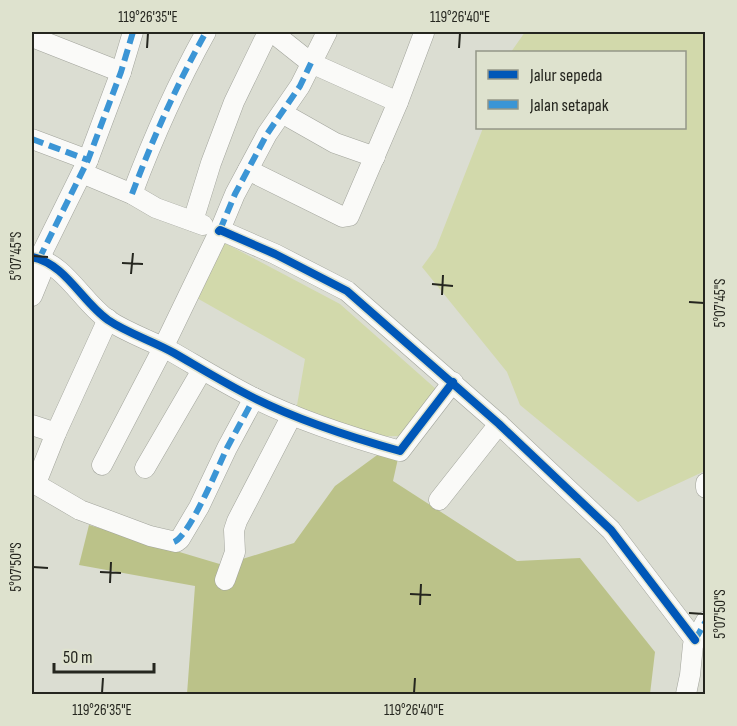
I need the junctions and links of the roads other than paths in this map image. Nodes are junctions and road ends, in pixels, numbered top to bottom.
1 (133, 32) edge
2 (206, 32) edge
3 (270, 32) edge
4 (327, 32) edge
5 (423, 32) edge
6 (32, 37) edge
7 (311, 63) junction
8 (121, 72) junction
9 (398, 102) junction
10 (282, 113) junction
11 (32, 139) edge
12 (375, 157) junction
13 (85, 166) junction
14 (248, 170) junction
15 (132, 194) junction
16 (193, 221) junction
17 (220, 230) junction
18 (39, 259) edge
19 (32, 296) edge
20 (108, 320) junction
21 (163, 348) junction
22 (202, 370) junction
23 (453, 382) junction
24 (254, 398) junction
25 (292, 415) junction
26 (499, 424) junction
27 (32, 425) edge
28 (56, 433) junction
29 (102, 465) dead end
30 (145, 468) dead end
31 (34, 482) edge
32 (705, 483) edge
33 (705, 488) edge
34 (439, 500) dead end
35 (225, 579) dead end
36 (705, 621) edge
37 (695, 640) junction
38 (686, 694) edge

1 - 8 street
2 - 15 street
3 - 7 street
3 - 16 street
4 - 7 street
5 - 9 street
6 - 8 street
7 - 9 street
7 - 10 street
8 - 13 street
9 - 12 street
10 - 12 street
10 - 14 street
11 - 13 street
12 - 14 street
13 - 15 street
13 - 18 street
14 - 17 street
15 - 16 street
16 - 17 street
17 - 21 street
17 - 23 street
18 - 19 street
18 - 20 street
20 - 21 street
20 - 28 street
21 - 22 street
21 - 29 street
22 - 24 street
22 - 30 street
23 - 25 street
23 - 26 street
24 - 25 street
24 - 31 street
25 - 35 street
26 - 34 street
26 - 37 street
27 - 28 street
28 - 31 street
32 - 33 street
36 - 37 street
37 - 38 street

